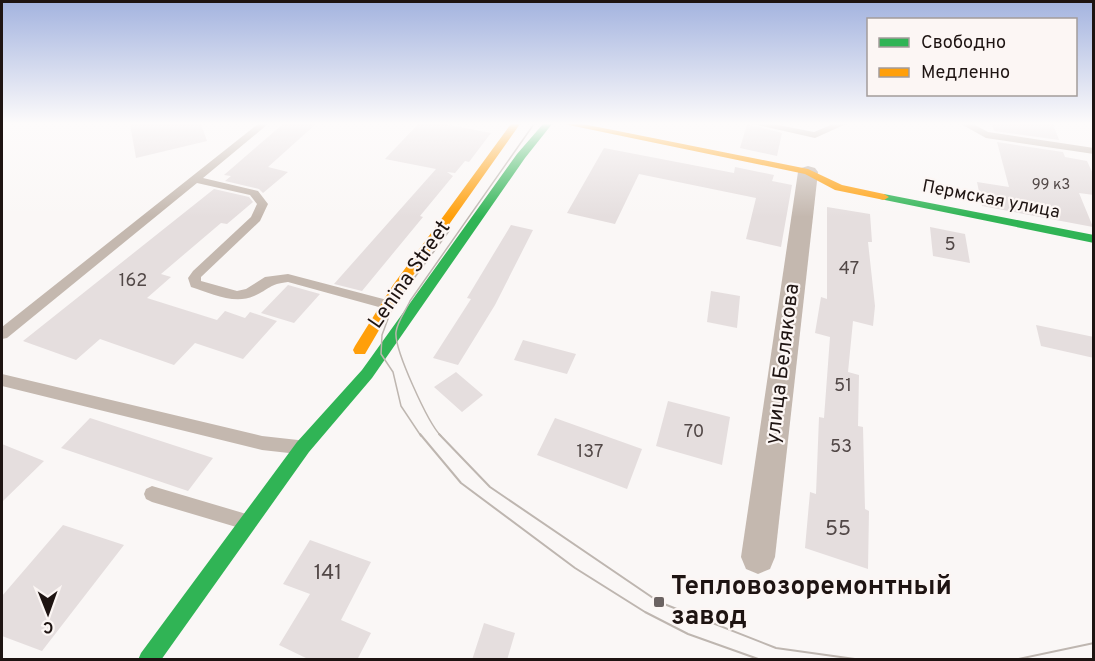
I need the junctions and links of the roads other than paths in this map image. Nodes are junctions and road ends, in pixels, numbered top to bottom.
1 (225, 155) edge
2 (494, 155) edge
3 (521, 155) edge
4 (722, 155) edge
5 (808, 172) junction
6 (195, 179) junction
7 (1094, 239) edge
8 (386, 304) junction
9 (2, 334) edge
10 (350, 366) dead end
11 (2, 380) edge
12 (339, 386) dead end
13 (303, 447) junction
14 (152, 494) dead end
15 (248, 523) junction
16 (758, 557) dead end
17 (148, 660) edge

1 - 6 lane
2 - 8 street, Lenina Street
3 - 13 street, Lenina Street
4 - 5 street, Пермская улица
5 - 7 street, Пермская улица
5 - 16 street, улица Белякова
6 - 8 lane
6 - 9 lane
8 - 10 street, Lenina Street
11 - 13 lane
12 - 13 street, Lenina Street
13 - 15 street, Lenina Street
14 - 15 lane
15 - 17 street, Lenina Street

